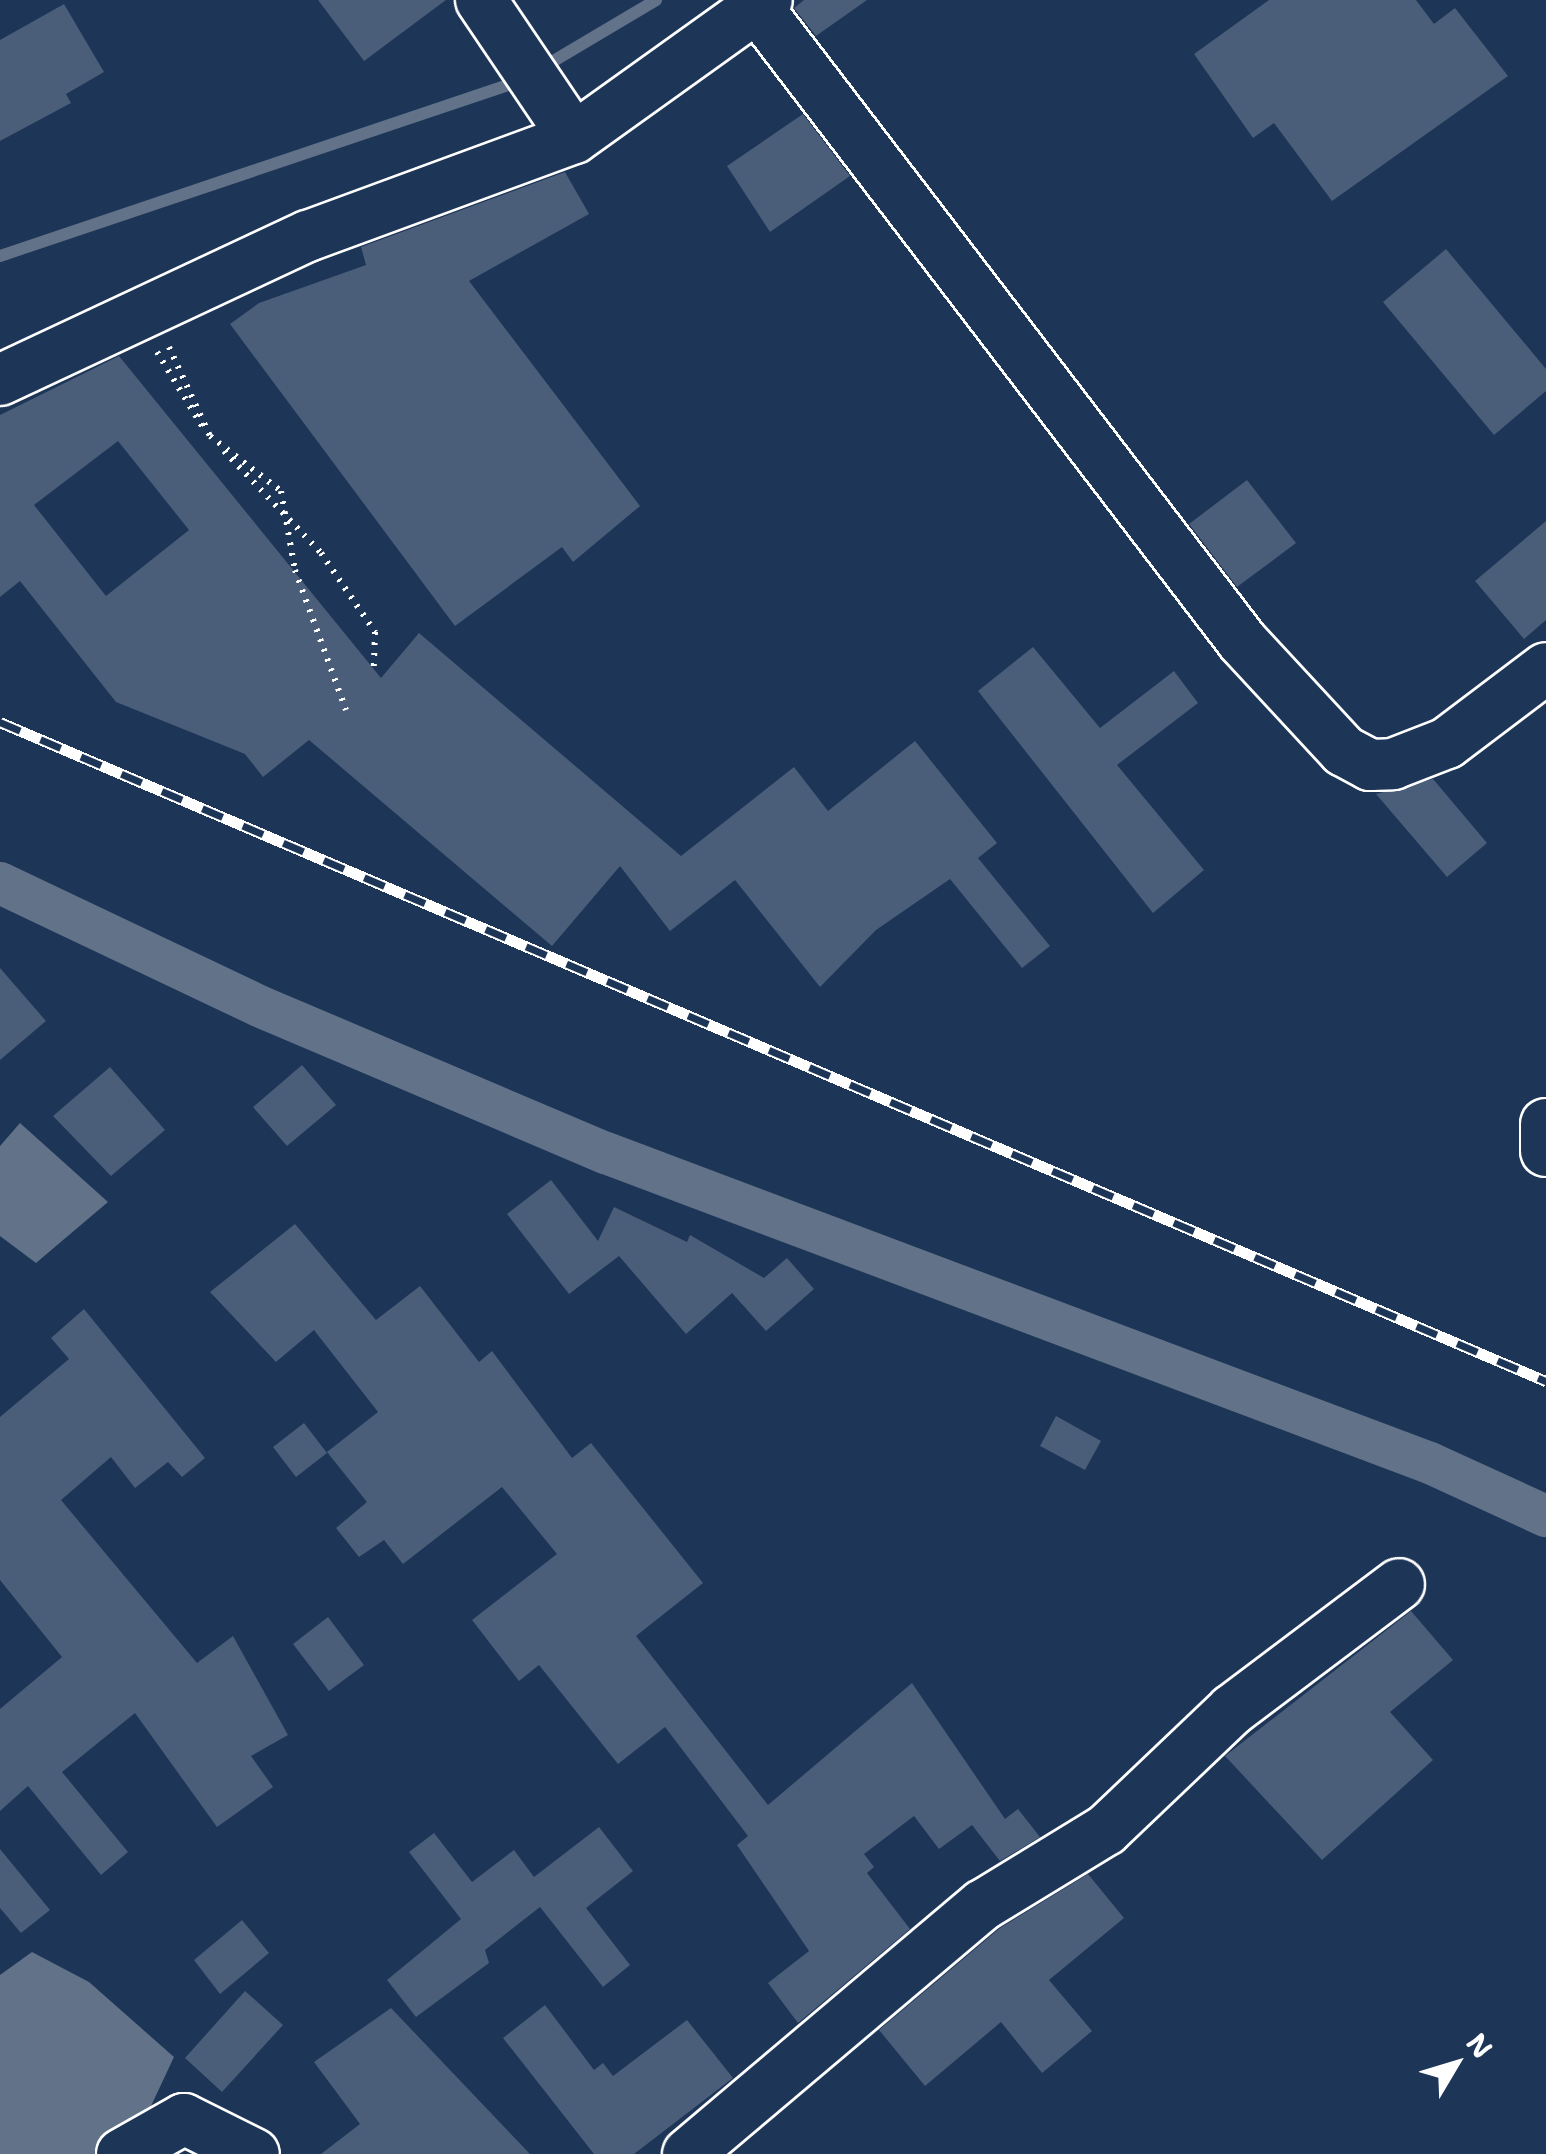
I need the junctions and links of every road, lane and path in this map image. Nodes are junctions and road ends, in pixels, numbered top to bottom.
1 (481, 0) edge
2 (762, 3) edge
3 (574, 138) junction
4 (141, 308) junction
5 (0, 380) edge
6 (210, 436) junction
7 (374, 668) dead end
8 (1544, 675) edge
9 (346, 710) dead end
10 (1546, 1124) edge
11 (1546, 1151) edge
12 (1398, 1584) dead end
13 (122, 2154) edge
14 (254, 2154) edge
15 (688, 2154) edge

1 - 3 street
2 - 3 street
2 - 8 street
3 - 4 street
4 - 5 street
4 - 6 path
4 - 6 path
6 - 7 path
6 - 9 path
10 - 11 street
12 - 15 street
13 - 14 street

